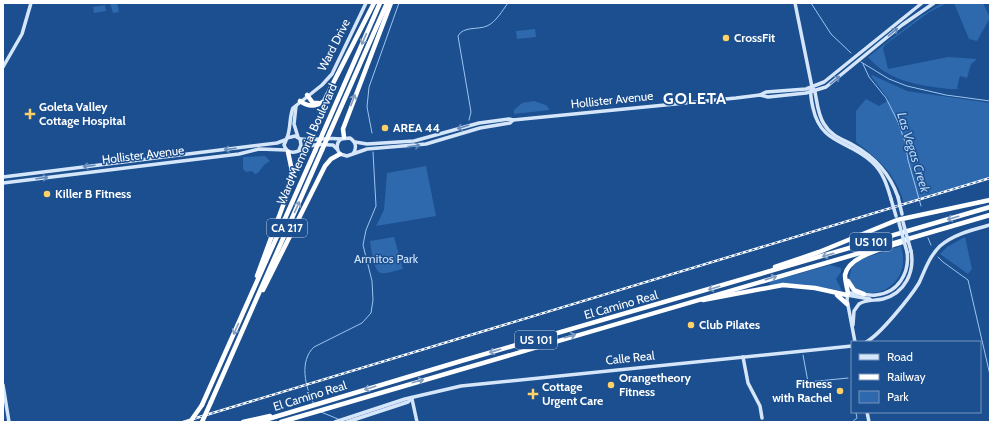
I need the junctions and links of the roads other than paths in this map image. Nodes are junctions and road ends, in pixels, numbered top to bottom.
1 (31, 3) edge
2 (366, 3) edge
3 (374, 3) edge
4 (380, 3) edge
5 (387, 3) edge
6 (391, 3) edge
7 (795, 3) edge
8 (922, 3) edge
9 (934, 3) edge
10 (3, 67) edge
11 (812, 87) junction
12 (810, 92) junction
13 (815, 92) junction
14 (307, 95) junction
15 (760, 95) junction
16 (325, 99) junction
17 (300, 101) junction
18 (296, 106) junction
19 (299, 138) junction
20 (342, 138) junction
21 (286, 139) junction
22 (354, 142) junction
23 (377, 146) junction
24 (299, 150) junction
25 (287, 151) junction
26 (339, 151) junction
27 (353, 154) junction
28 (3, 178) edge
29 (3, 183) edge
30 (990, 200) edge
31 (990, 207) edge
32 (990, 215) edge
33 (903, 218) junction
34 (897, 220) junction
35 (990, 225) edge
36 (924, 233) junction
37 (909, 252) junction
38 (848, 267) junction
39 (751, 277) junction
40 (804, 287) junction
41 (252, 293) junction
42 (848, 294) junction
43 (864, 294) junction
44 (875, 300) junction
45 (693, 301) junction
46 (847, 304) junction
47 (253, 306) junction
48 (852, 326) junction
49 (855, 341) edge
50 (868, 341) edge
51 (851, 346) edge
52 (743, 357) junction
53 (3, 385) edge
54 (412, 398) junction
55 (302, 415) junction
56 (278, 416) junction
57 (762, 418) dead end
58 (9, 422) edge
59 (190, 422) edge
60 (202, 422) edge
61 (243, 422) edge
62 (258, 422) edge
63 (281, 422) edge
64 (286, 422) edge
65 (335, 422) edge
66 (347, 422) edge
67 (417, 422) edge

1 - 10 main road
2 - 14 main road, Ward Drive
3 - 16 highway
4 -> 41 highway, Ward Memorial Boulevard / CA 217, bridge
47 -> 5 highway, Ward Memorial Boulevard / CA 217, bridge
20 -> 6 highway
7 - 11 main road
8 - 11 main road, Hollister Avenue
13 -> 9 main road
11 - 12 main road
11 - 13 main road
11 - 15 main road, Hollister Avenue
12 - 13 main road, Hollister Avenue
12 - 15 main road, Hollister Avenue
12 - 34 main road, bridge
13 - 33 main road, bridge
14 - 16 highway
14 - 17 main road, Ward Drive
15 - 23 main road, Hollister Avenue
16 - 17 highway
17 - 18 main road, Ward Drive
18 - 19 main road
18 - 21 main road, Ward Drive
19 - 20 main road
19 - 21 main road
19 - 24 main road
20 - 22 main road
20 - 26 main road
21 - 25 main road
21 -> 28 main road, Hollister Avenue
22 - 23 main road, Hollister Avenue
22 - 27 main road
23 - 27 main road, Hollister Avenue
24 - 25 main road
24 - 26 main road
29 -> 25 main road, Hollister Avenue
25 - 41 highway
26 - 27 main road
26 - 47 highway
30 - 33 highway
31 -> 39 highway, El Camino Real / US 101
32 - 36 highway, El Camino Real / US 101
33 - 34 highway
33 - 37 main road, bridge
34 - 37 main road, bridge
34 - 39 highway
35 - 50 main road
36 - 38 highway
45 -> 36 highway, El Camino Real / US 101
37 - 43 main road
37 - 44 main road
38 - 42 highway
38 - 43 highway
39 -> 56 highway, El Camino Real / US 101
40 - 42 highway
40 - 45 highway
40 - 46 highway
41 -> 59 highway, Ward Memorial Boulevard / CA 217, bridge
42 - 43 main road
42 - 44 main road
42 - 46 main road
44 - 48 main road
55 -> 45 highway, El Camino Real / US 101
46 - 48 main road
47 - 60 highway, Ward Memorial Boulevard / CA 217, bridge
48 - 49 main road
51 - 52 main road, Calle Real
52 - 54 main road, Calle Real
52 - 57 main road
53 - 58 main road
54 - 65 main road, Calle Real
54 - 66 main road, Calle Real
54 - 67 main road
55 - 63 highway, El Camino Real / US 101
55 - 64 highway
56 - 61 highway
56 - 62 highway, El Camino Real / US 101

